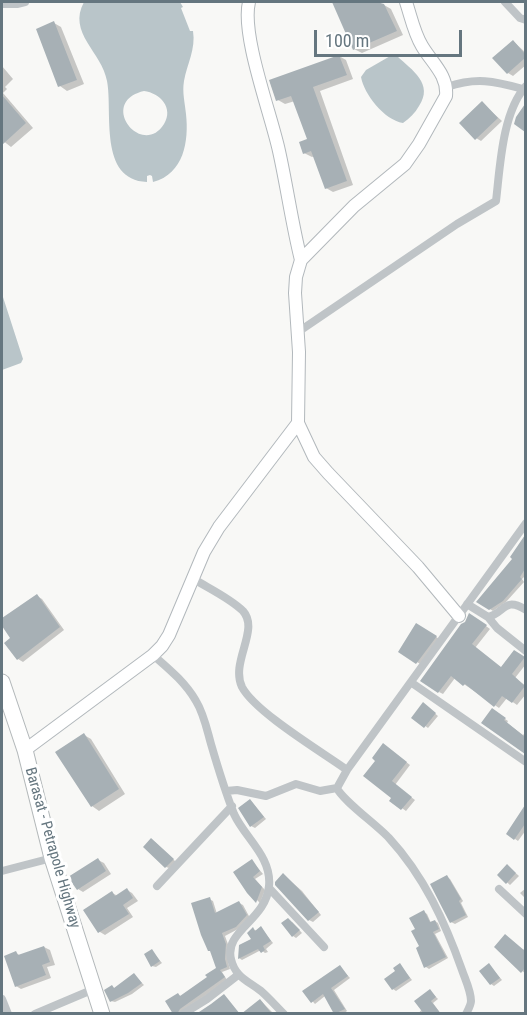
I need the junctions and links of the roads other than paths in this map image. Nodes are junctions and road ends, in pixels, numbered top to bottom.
1 (25, 2) edge
2 (249, 2) edge
3 (406, 2) edge
4 (505, 2) edge
5 (2, 4) edge
6 (525, 20) edge
7 (447, 87) junction
8 (524, 88) edge
9 (301, 260) junction
10 (298, 332) junction
11 (298, 423) junction
12 (525, 523) edge
13 (192, 578) junction
14 (467, 604) junction
15 (525, 610) edge
16 (459, 616) junction
17 (488, 617) junction
18 (525, 651) edge
19 (153, 655) junction
20 (2, 682) edge
21 (411, 683) junction
22 (25, 750) junction
23 (525, 762) edge
24 (347, 770) junction
25 (337, 788) junction
26 (226, 791) junction
27 (232, 806) junction
28 (52, 858) junction
29 (2, 871) edge
30 (158, 886) dead end
31 (269, 888) junction
32 (499, 889) dead end
33 (524, 910) edge
34 (324, 947) dead end
35 (238, 975) junction
36 (94, 989) junction
37 (2, 999) edge
38 (8, 1014) edge
39 (35, 1014) edge
40 (102, 1014) edge
41 (183, 1014) edge
42 (284, 1014) edge
43 (466, 1014) edge

1 - 5 street
2 - 9 street
3 - 7 street
4 - 6 street
7 - 8 street
7 - 9 street
8 - 10 street
9 - 10 street
10 - 11 street
11 - 13 street
11 - 16 street
12 - 14 street
13 - 19 street
13 - 24 street
14 - 16 street
14 - 17 street
15 - 17 street
16 - 21 street
17 - 18 street
19 - 22 street
19 - 26 street
20 - 22 highway, Barasat - Petrapole Highway
21 - 23 street
21 - 24 street
22 - 28 highway, Barasat - Petrapole Highway
24 - 25 street
25 - 26 street
25 - 43 street
26 - 27 street
27 - 30 street
27 - 31 street
28 - 29 street
28 - 36 highway, Barasat - Petrapole Highway
31 - 34 street
31 - 35 street
32 - 33 street
35 - 41 street
35 - 42 street
36 - 39 street
36 - 40 highway, Barasat - Petrapole Highway
37 - 38 street

